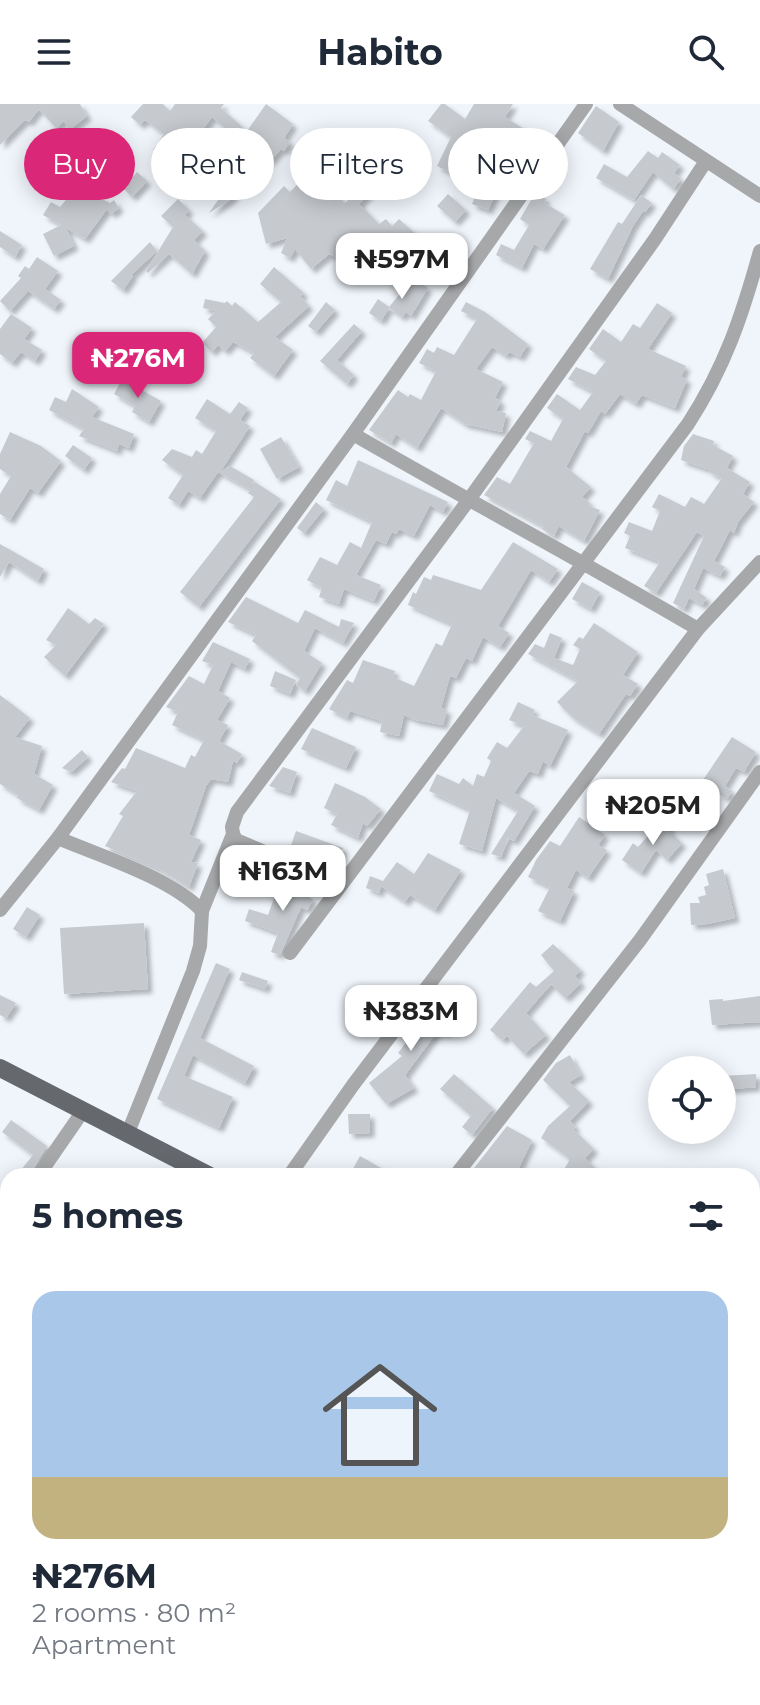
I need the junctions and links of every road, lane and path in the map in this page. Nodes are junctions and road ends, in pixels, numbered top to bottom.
1 (586, 104) edge
2 (620, 104) edge
3 (706, 161) junction
4 (760, 196) edge
5 (760, 251) edge
6 (353, 434) junction
7 (468, 501) junction
8 (583, 561) junction
9 (760, 562) edge
10 (698, 629) junction
11 (760, 772) edge
12 (233, 834) junction
13 (58, 838) junction
14 (341, 884) junction
15 (0, 910) edge
16 (202, 911) junction
17 (290, 953) dead end
18 (0, 1068) edge
19 (83, 1111) junction
20 (127, 1135) junction
21 (44, 1168) edge
22 (194, 1168) edge
23 (295, 1168) edge
24 (461, 1168) edge

1 - 6 street
2 - 3 street
3 - 4 street
3 - 7 street
5 - 8 street
6 - 7 street
6 - 13 street
7 - 8 street
7 - 12 street
8 - 10 street
8 - 14 street
9 - 10 street
10 - 23 street
11 - 24 street
12 - 14 street
12 - 16 street
13 - 15 street
13 - 16 street
14 - 17 street
16 - 20 street
18 - 19 main road
19 - 20 main road
19 - 21 street
20 - 22 main road

